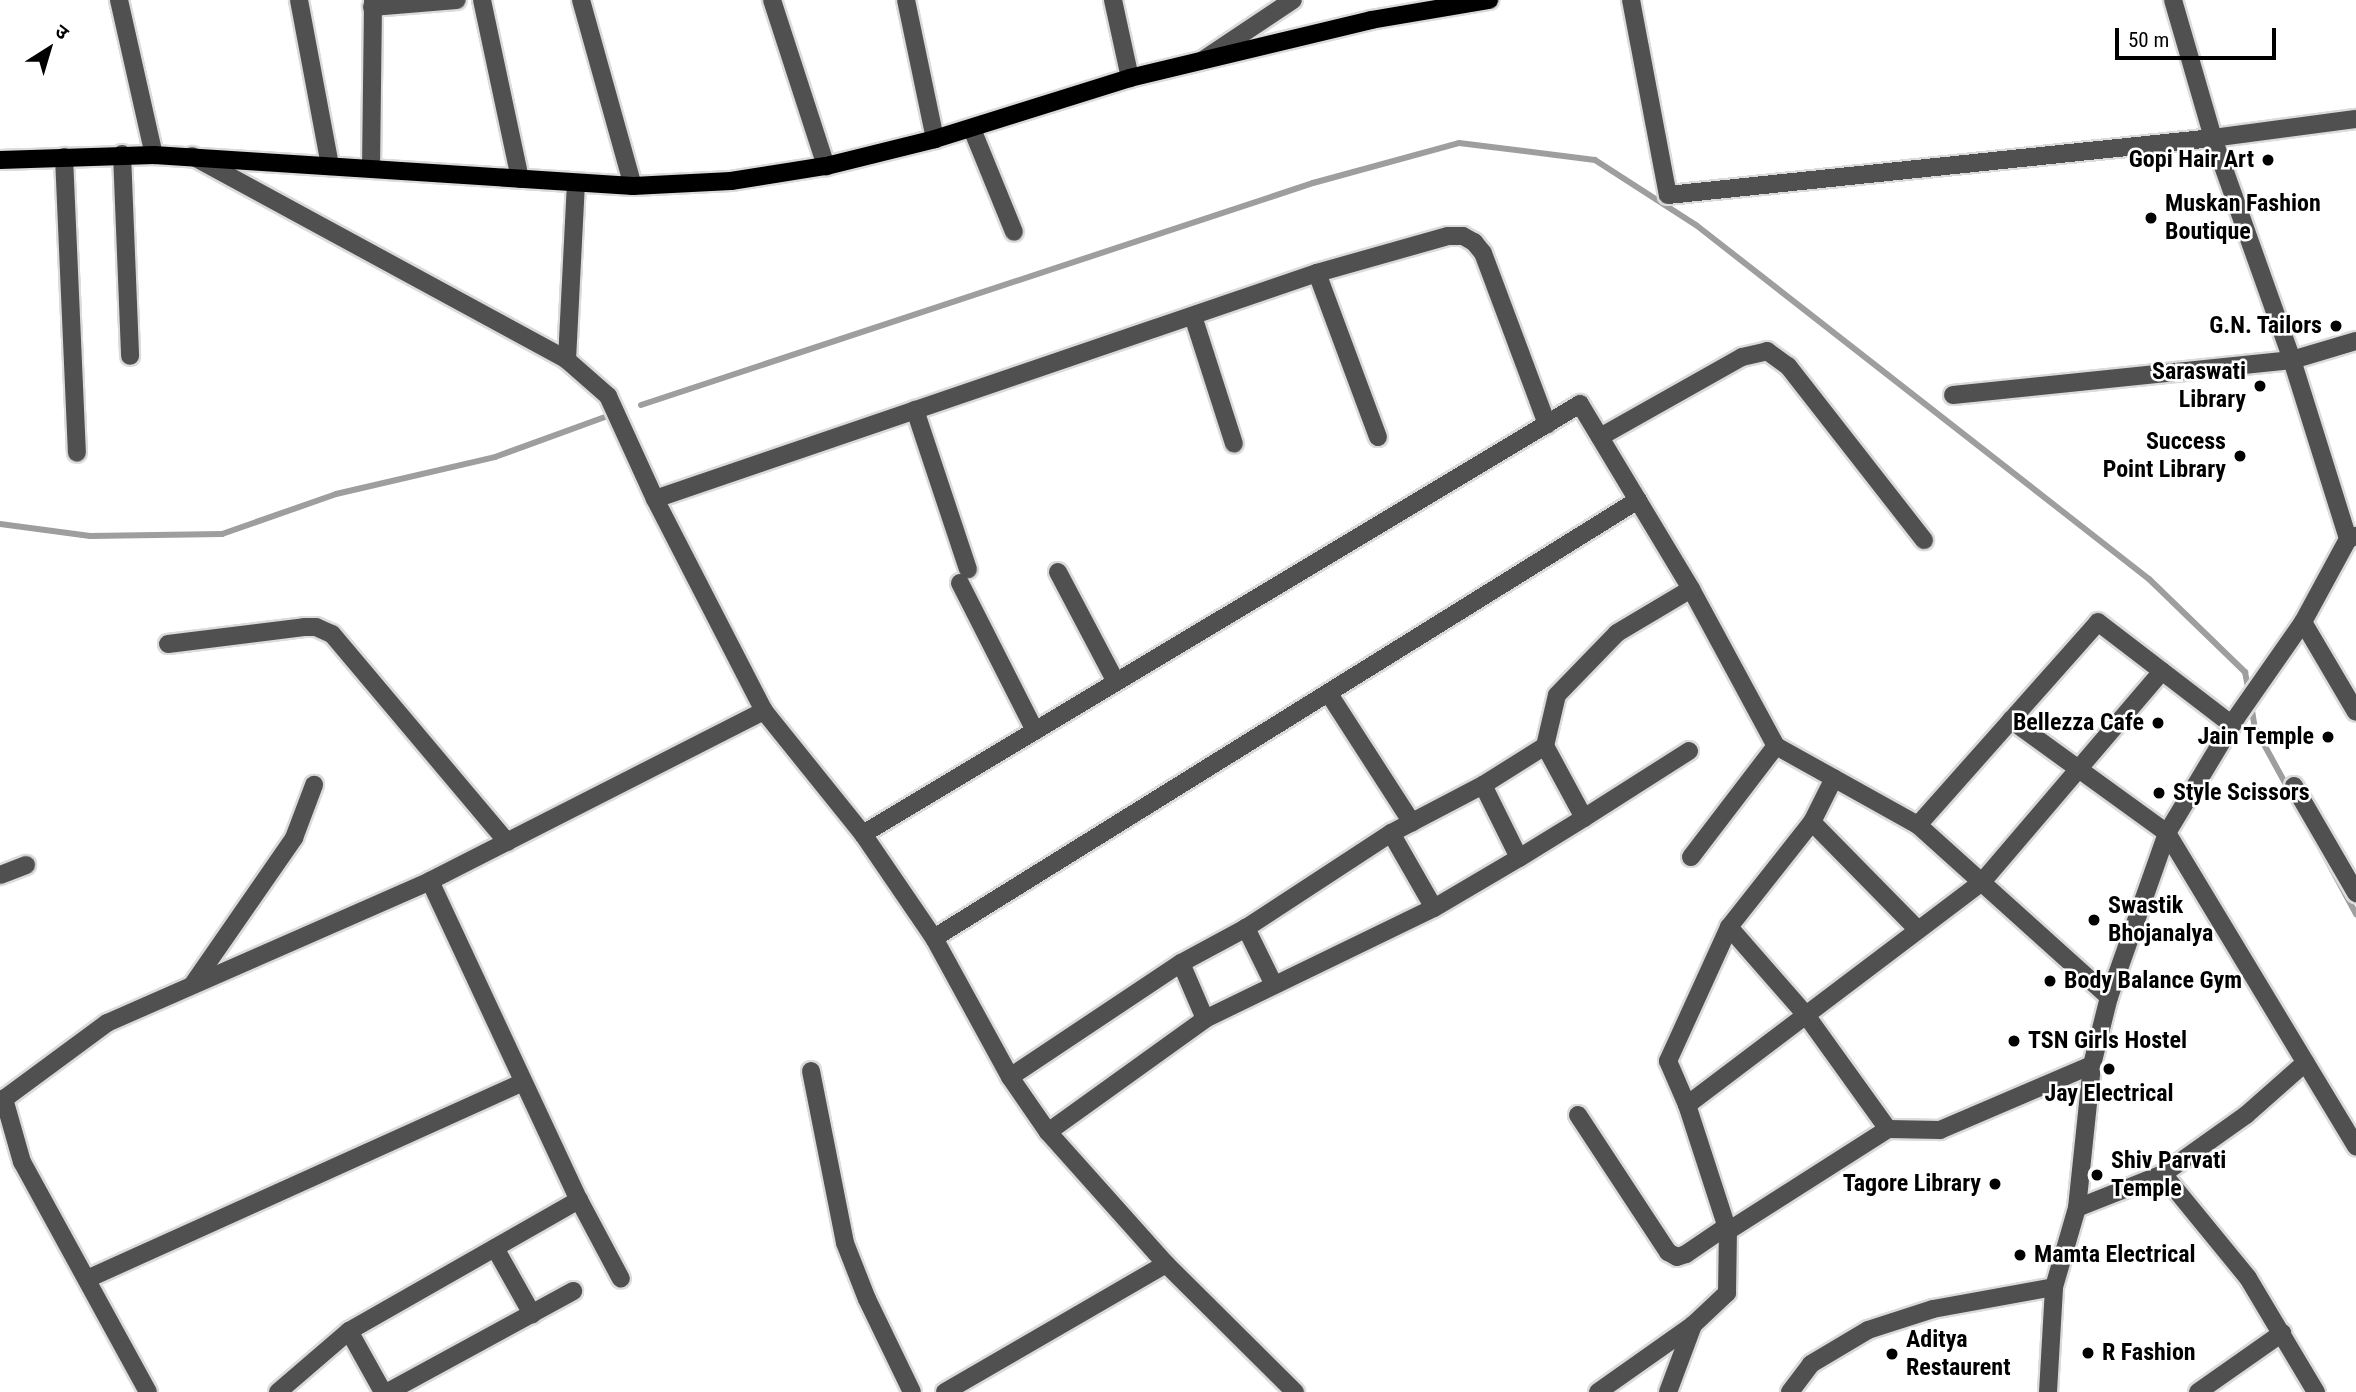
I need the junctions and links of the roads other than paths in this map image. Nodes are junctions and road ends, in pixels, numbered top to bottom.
1 (119, 0) edge
2 (299, 0) edge
3 (457, 0) edge
4 (482, 0) edge
5 (582, 0) edge
6 (772, 0) edge
7 (906, 0) edge
8 (1113, 0) edge
9 (1293, 0) edge
10 (1489, 0) edge
11 (1631, 0) edge
12 (2173, 0) edge
13 (372, 4) edge
14 (1203, 60) junction
15 (1130, 78) junction
16 (2356, 119) edge
17 (972, 130) junction
18 (2213, 138) junction
19 (935, 139) junction
20 (122, 154) junction
21 (154, 155) junction
22 (192, 156) junction
23 (64, 157) junction
24 (0, 160) edge
25 (330, 166) junction
26 (826, 166) junction
27 (371, 168) junction
28 (520, 179) junction
29 (576, 183) junction
30 (633, 186) junction
31 (1014, 232) dead end
32 (1317, 273) junction
33 (1193, 316) junction
34 (2356, 341) edge
35 (130, 356) dead end
36 (567, 360) junction
37 (2291, 360) junction
38 (1953, 394) dead end
39 (915, 410) junction
40 (1547, 424) junction
41 (1378, 437) dead end
42 (1600, 437) junction
43 (1234, 444) dead end
44 (77, 453) dead end
45 (655, 499) junction
46 (1638, 500) junction
47 (2352, 537) edge
48 (1924, 540) dead end
49 (1058, 572) dead end
50 (1692, 589) junction
51 (2303, 622) junction
52 (168, 644) dead end
53 (2162, 671) junction
54 (1116, 682) junction
55 (1329, 694) junction
56 (764, 710) junction
57 (2356, 712) edge
58 (2011, 720) junction
59 (2234, 722) junction
60 (1035, 731) junction
61 (1545, 746) junction
62 (1776, 746) junction
63 (1689, 751) dead end
64 (2079, 770) junction
65 (1834, 778) junction
66 (314, 785) dead end
67 (1483, 785) junction
68 (2294, 786) dead end
69 (1584, 818) junction
70 (1412, 822) junction
71 (1812, 822) junction
72 (1919, 825) junction
73 (1391, 833) junction
74 (863, 834) junction
75 (2167, 834) junction
76 (507, 842) junction
77 (1691, 857) dead end
78 (1519, 858) junction
79 (26, 865) dead end
80 (0, 875) edge
81 (430, 881) junction
82 (1982, 882) junction
83 (2356, 894) edge
84 (1434, 908) junction
85 (1729, 927) junction
86 (1246, 928) junction
87 (1918, 930) junction
88 (934, 938) junction
89 (1181, 962) junction
90 (1274, 985) junction
91 (192, 986) junction
92 (2109, 998) junction
93 (1806, 1014) junction
94 (1205, 1019) junction
95 (2305, 1063) junction
96 (2092, 1065) junction
97 (811, 1071) dead end
98 (1010, 1077) junction
99 (523, 1082) junction
100 (2, 1102) edge
101 (1688, 1104) junction
102 (1578, 1115) dead end
103 (1888, 1129) junction
104 (1048, 1132) junction
105 (2356, 1146) edge
106 (2163, 1174) junction
107 (579, 1200) junction
108 (2077, 1208) junction
109 (1728, 1228) junction
110 (495, 1248) junction
111 (1166, 1264) junction
112 (87, 1279) junction
113 (621, 1279) dead end
114 (2054, 1287) junction
115 (573, 1291) dead end
116 (532, 1314) junction
117 (1693, 1325) junction
118 (349, 1331) junction
119 (2282, 1333) junction
120 (1287, 1390) edge
121 (148, 1392) edge
122 (278, 1392) edge
123 (383, 1392) edge
124 (388, 1392) edge
125 (912, 1392) edge
126 (945, 1392) edge
127 (1598, 1392) edge
128 (1668, 1392) edge
129 (1790, 1392) edge
130 (2048, 1392) edge
131 (2199, 1392) edge
132 (2316, 1392) edge

1 - 21 street
2 - 25 street
3 - 13 street
4 - 28 street
5 - 30 street
6 - 26 street
7 - 19 street
8 - 15 street
9 - 14 street
10 - 14 main road
11 - 18 street
12 - 18 street
13 - 27 street
14 - 15 main road
15 - 17 main road
16 - 18 street
17 - 19 main road
17 - 31 street
18 - 37 street
19 - 26 main road
20 - 21 main road
20 - 23 main road
20 - 35 street
21 - 22 main road
22 - 25 main road
22 - 36 street
23 - 24 main road
23 - 44 street
25 - 27 main road
26 - 30 main road
27 - 28 main road
28 - 29 main road
29 - 30 main road
29 - 36 street
32 - 33 street
32 - 40 street
32 - 41 street
33 - 39 street
33 - 43 street
34 - 37 street
36 - 45 street
37 - 38 street
37 - 47 street
39 - 45 street
39 - 60 street
40 - 42 street
40 - 54 street
42 - 46 street
42 - 48 street
45 - 56 street
46 - 50 street
46 - 55 street
47 - 51 street
49 - 54 street
50 - 61 street
50 - 62 street
51 - 57 street
51 - 59 street
52 - 76 street
53 - 58 street
53 - 59 street
53 - 64 street
54 - 60 street
55 - 70 street
55 - 88 street
56 - 74 street
56 - 76 street
58 - 64 street
58 - 72 street
59 - 75 street
60 - 74 street
61 - 67 street
61 - 69 street
62 - 65 street
62 - 77 street
63 - 69 street
64 - 75 street
64 - 82 street
65 - 71 street
65 - 72 street
66 - 91 street
67 - 70 street
67 - 78 street
68 - 83 street
69 - 78 street
70 - 73 street
71 - 85 street
71 - 87 street
72 - 82 street
73 - 84 street
73 - 86 street
74 - 88 street
75 - 92 street
75 - 95 street
76 - 81 street
78 - 84 street
79 - 80 street
81 - 91 street
81 - 99 street
82 - 87 street
82 - 92 street
84 - 90 street
85 - 93 street
85 - 101 street
86 - 89 street
86 - 90 street
87 - 93 street
88 - 98 street
89 - 94 street
89 - 98 street
90 - 94 street
91 - 100 street
92 - 96 street
93 - 101 street
93 - 103 street
94 - 104 street
95 - 105 street
95 - 106 street
96 - 103 street
96 - 108 street
97 - 125 street
98 - 104 street
99 - 107 street
99 - 112 street
100 - 112 street
101 - 109 street
102 - 109 street
103 - 109 street
104 - 111 street
106 - 108 street
106 - 119 street
107 - 110 street
107 - 113 street
108 - 114 street
109 - 117 street
110 - 116 street
110 - 118 street
111 - 120 street
111 - 126 street
112 - 121 street
114 - 129 street
114 - 130 street
115 - 116 street
116 - 124 street
117 - 127 street
117 - 128 street
118 - 122 street
118 - 123 street
119 - 131 street
119 - 132 street

